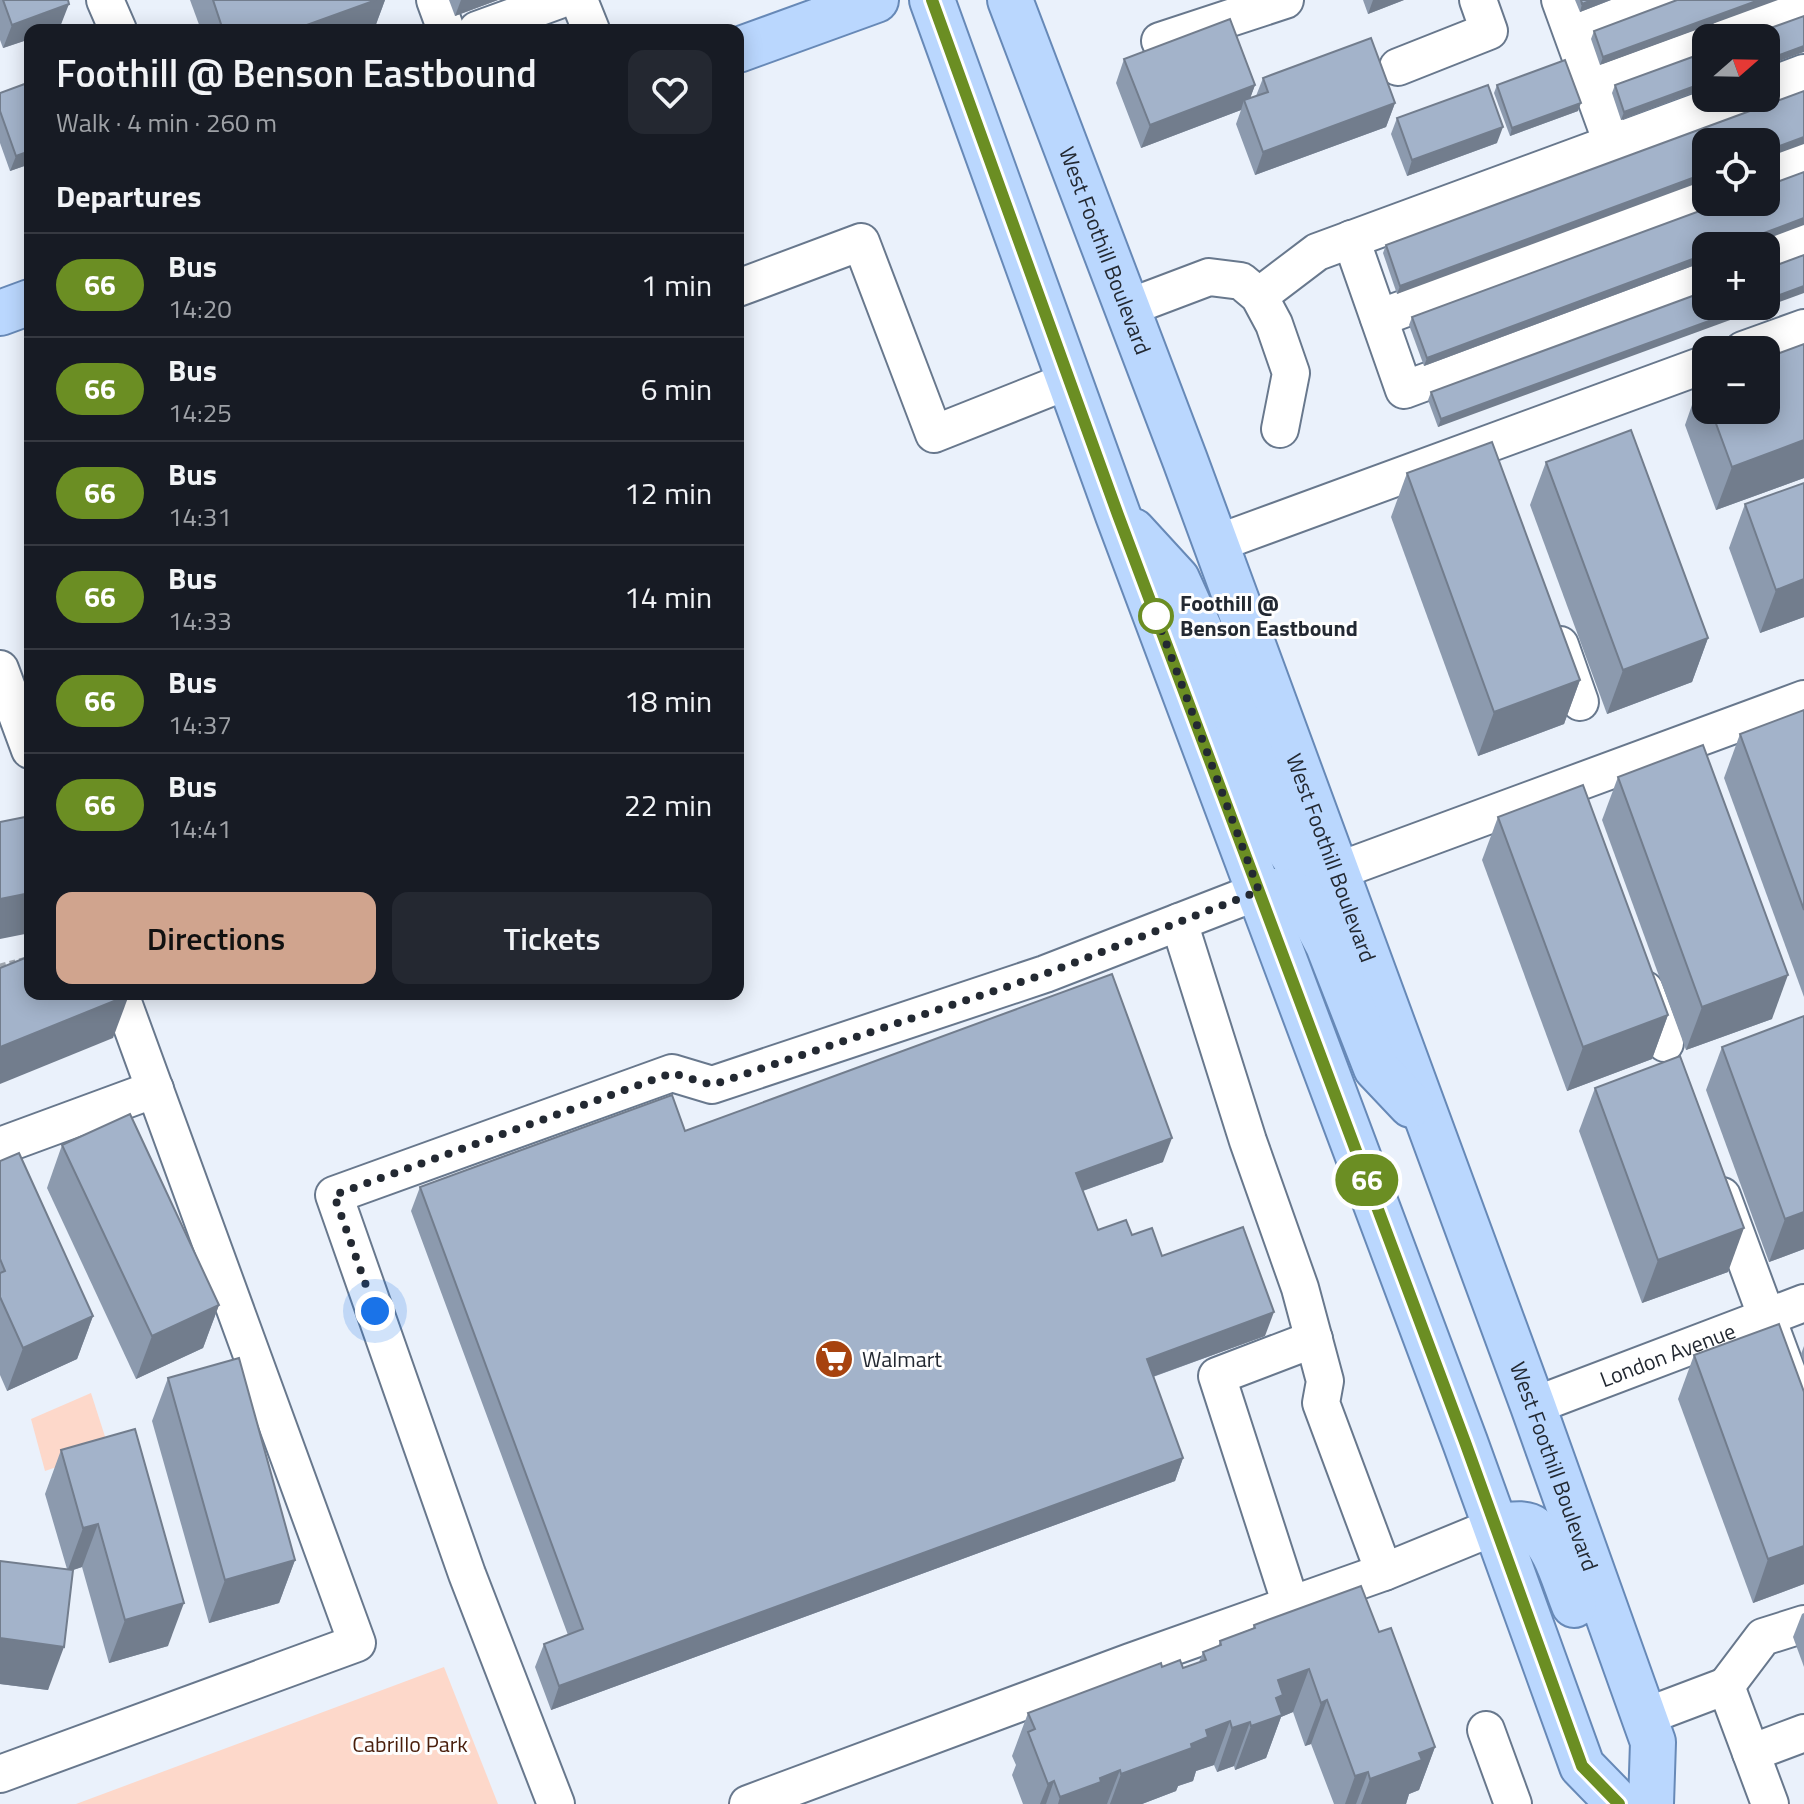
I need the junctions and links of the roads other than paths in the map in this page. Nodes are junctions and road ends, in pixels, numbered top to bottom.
1 (105, 0) edge
2 (435, 0) edge
3 (559, 0) edge
4 (579, 0) edge
5 (876, 0) edge
6 (932, 0) edge
7 (1010, 0) edge
8 (1285, 0) edge
9 (1478, 0) edge
10 (1656, 0) edge
11 (1804, 8) edge
12 (1566, 16) edge
13 (115, 24) edge
14 (444, 24) edge
15 (493, 24) edge
16 (589, 24) edge
17 (1761, 24) edge
18 (1160, 41) dead end
19 (744, 48) edge
20 (1692, 50) edge
21 (1398, 67) dead end
22 (1804, 73) edge
23 (1780, 82) edge
24 (1592, 87) junction
25 (1697, 112) edge
26 (1612, 143) junction
27 (1804, 161) edge
28 (1780, 170) edge
29 (1692, 202) edge
30 (1351, 239) junction
31 (1804, 242) edge
32 (1780, 251) edge
33 (1692, 283) edge
34 (744, 286) edge
35 (1259, 296) junction
36 (24, 304) edge
37 (1127, 308) junction
38 (0, 313) edge
39 (1379, 318) junction
40 (1804, 328) edge
41 (1780, 337) edge
42 (1692, 370) edge
43 (1070, 380) junction
44 (1280, 429) dead end
45 (1118, 515) junction
46 (1215, 544) junction
47 (1549, 616) edge
48 (0, 669) edge
49 (1804, 699) edge
50 (1580, 702) edge
51 (24, 734) edge
52 (1335, 872) junction
53 (1259, 891) junction
54 (1179, 922) junction
55 (1633, 957) edge
56 (122, 1000) edge
57 (1665, 1043) edge
58 (155, 1089) junction
59 (1430, 1124) junction
60 (0, 1146) edge
61 (1709, 1161) edge
62 (1804, 1303) edge
63 (1766, 1317) junction
64 (1314, 1339) junction
65 (1533, 1406) junction
66 (1804, 1418) edge
67 (1496, 1526) junction
68 (1384, 1572) junction
69 (1291, 1605) junction
70 (1804, 1624) edge
71 (1726, 1686) junction
72 (1644, 1717) junction
73 (1486, 1730) dead end
74 (1804, 1733) edge
75 (1751, 1753) junction
76 (0, 1774) edge
77 (1507, 1802) edge
78 (556, 1804) edge
79 (748, 1804) edge
80 (1619, 1804) edge
81 (1651, 1804) edge
82 (1770, 1804) edge

1 - 13 street
2 - 14 street
3 - 15 street
4 - 16 street
5 - 19 main road
6 - 43 main road
7 - 37 main road, West Foothill Boulevard
8 - 18 street
9 - 21 street
10 - 12 street
11 - 17 street
12 - 24 street
20 - 24 street
22 - 23 street
24 - 26 street
25 - 26 street
26 - 30 street
27 - 28 street
29 - 39 street
30 - 35 street
30 - 39 street
31 - 32 street
33 - 39 street
34 - 43 street
35 - 37 street
35 - 44 street
36 - 38 main road
37 - 46 main road, West Foothill Boulevard
40 - 41 street
42 - 46 street
43 - 45 main road
45 - 52 main road
45 - 53 main road
46 - 52 main road, West Foothill Boulevard
47 - 50 street
48 - 51 street
49 - 52 street
52 - 59 main road, West Foothill Boulevard
53 - 54 street
53 - 59 main road
53 - 67 main road
54 - 64 street
54 - 78 street
55 - 57 street
56 - 58 street
58 - 60 street
58 - 76 street
59 - 65 main road, West Foothill Boulevard
61 - 63 street
62 - 63 street, London Avenue
63 - 65 street, London Avenue
63 - 66 street
64 - 68 street
64 - 69 street
65 - 72 main road, West Foothill Boulevard
67 - 68 street
67 - 72 main road
67 - 80 main road
68 - 69 street
69 - 79 street
70 - 71 street
71 - 72 street
71 - 75 street
72 - 81 main road, West Foothill Boulevard
73 - 77 street
74 - 75 street
75 - 82 street

